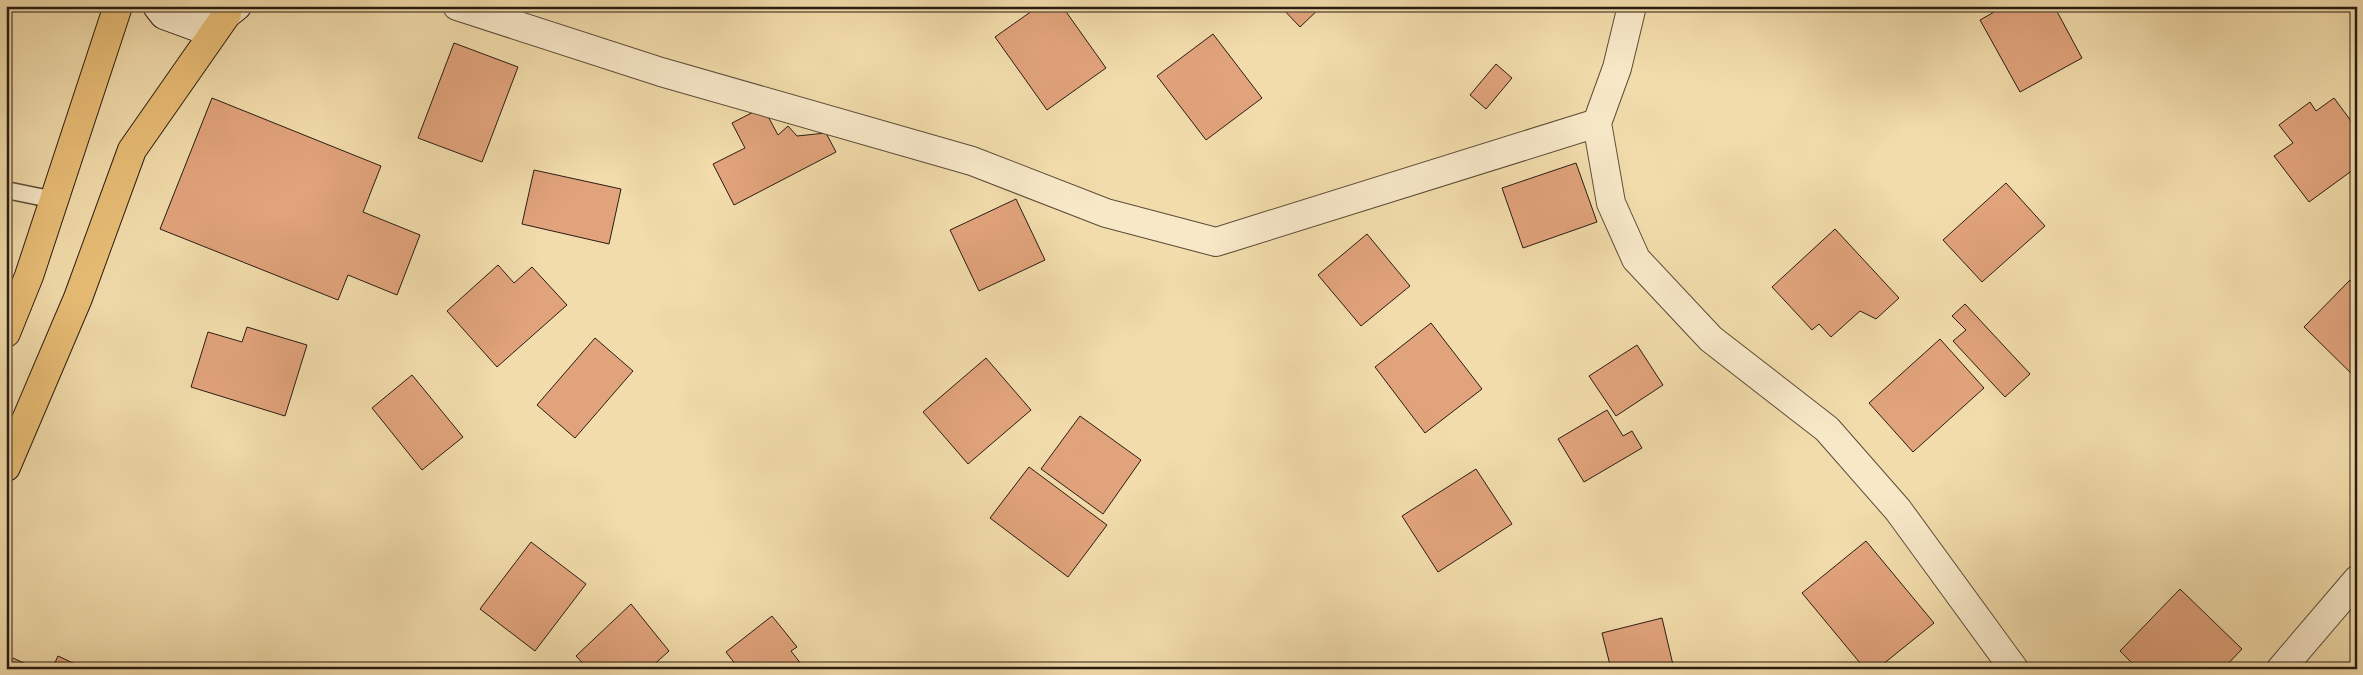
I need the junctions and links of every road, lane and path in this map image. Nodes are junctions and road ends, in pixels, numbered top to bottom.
1 (118, 6) edge
2 (157, 6) edge
3 (457, 6) edge
4 (1632, 6) edge
5 (232, 10) edge
6 (1597, 123) junction
7 (6, 190) edge
8 (55, 200) junction
9 (6, 333) edge
10 (6, 467) edge
11 (2357, 580) edge
12 (2014, 669) edge
13 (2281, 669) edge

1 - 8 main road
2 - 5 street
3 - 6 street
4 - 6 street
5 - 10 main road
6 - 12 street
7 - 8 lane
8 - 9 main road
11 - 13 street

